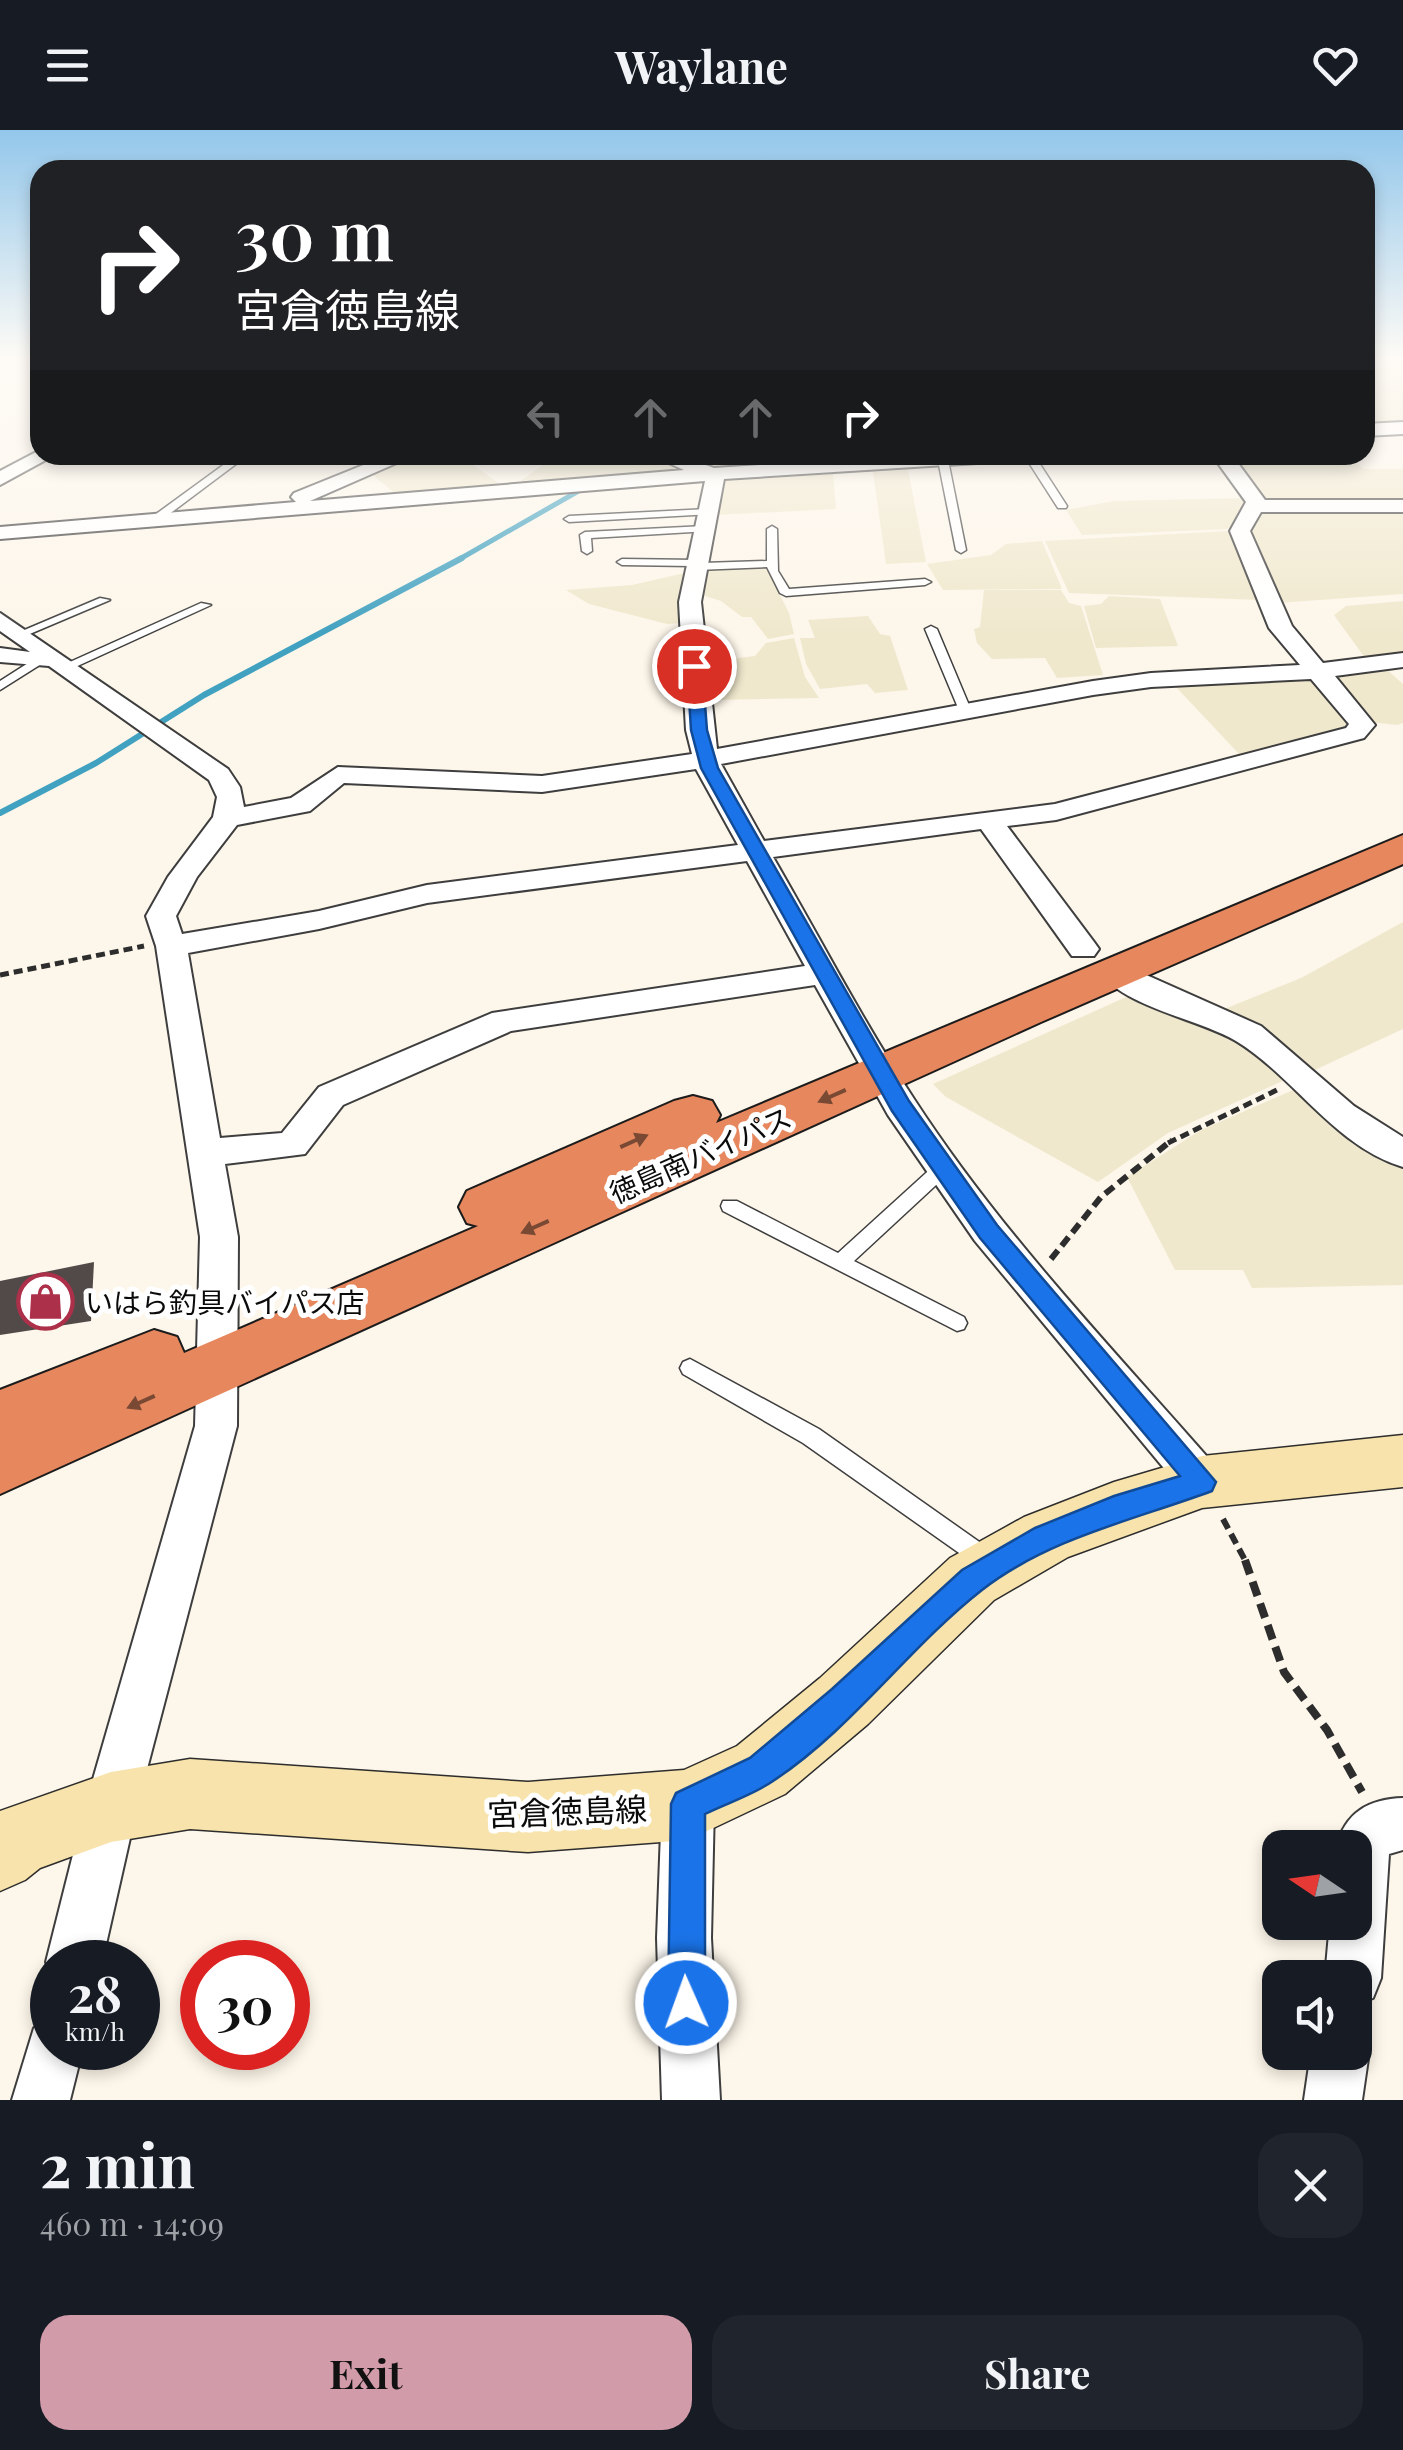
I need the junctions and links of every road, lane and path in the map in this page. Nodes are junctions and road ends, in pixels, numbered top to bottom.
1 (22, 452) edge
2 (30, 463) edge
3 (0, 464) edge
4 (229, 465) edge
5 (379, 465) edge
6 (674, 465) edge
7 (815, 465) edge
8 (944, 465) edge
9 (1032, 465) edge
10 (1229, 465) edge
11 (0, 480) edge
12 (711, 495) junction
13 (1062, 506) dead end
14 (1257, 506) junction
15 (1403, 506) edge
16 (268, 509) junction
17 (156, 518) junction
18 (569, 519) dead end
19 (772, 529) dead end
20 (0, 533) edge
21 (961, 550) dead end
22 (587, 551) dead end
23 (622, 562) dead end
24 (773, 564) junction
25 (697, 565) junction
26 (926, 582) dead end
27 (104, 600) dead end
28 (205, 605) dead end
29 (10, 627) edge
30 (931, 628) dead end
31 (0, 655) edge
32 (1403, 660) edge
33 (53, 661) junction
34 (1317, 672) junction
35 (0, 686) edge
36 (965, 710) junction
37 (706, 757) junction
38 (229, 818) junction
39 (989, 822) junction
40 (1403, 823) edge
41 (1403, 848) edge
42 (759, 853) junction
43 (170, 942) junction
44 (1099, 960) junction
45 (826, 973) junction
46 (0, 975) edge
47 (872, 1057) junction
48 (1302, 1080) junction
49 (207, 1152) junction
50 (1403, 1154) edge
51 (943, 1168) junction
52 (730, 1206) dead end
53 (842, 1262) junction
54 (1034, 1282) junction
55 (957, 1323) dead end
56 (219, 1348) junction
57 (690, 1368) dead end
58 (0, 1420) edge
59 (1403, 1461) edge
60 (0, 1464) edge
61 (1202, 1482) junction
62 (995, 1566) junction
63 (688, 1804) junction
64 (111, 1807) junction
65 (1392, 1824) edge
66 (6, 1842) edge
67 (79, 1940) edge
68 (1354, 1960) edge
69 (48, 2070) edge
70 (1337, 2070) edge
71 (41, 2100) edge
72 (690, 2100) edge
73 (1333, 2100) edge

1 - 3 street
2 - 11 street
4 - 17 lane
5 - 16 street
6 - 12 street
7 - 12 street
8 - 21 lane
9 - 13 lane
10 - 14 street
12 - 16 street
12 - 18 lane
12 - 22 lane
12 - 25 street
14 - 15 street
14 - 34 street
16 - 17 street
17 - 20 street
19 - 24 lane
23 - 25 lane
24 - 25 lane
24 - 26 lane
25 - 37 street
27 - 29 lane
28 - 33 lane
29 - 33 street
30 - 36 lane
31 - 33 street
32 - 34 street
33 - 35 lane
33 - 38 street
34 - 36 street
34 - 39 street
36 - 37 street
37 - 38 street
37 - 42 street
38 - 43 street
39 - 42 street
39 - 44 street
40 - 44 highway, 徳島南バイパス
41 - 44 highway, 徳島南バイパス
42 - 43 street
42 - 45 street
43 - 46 path
43 - 49 street
44 - 47 highway, 徳島南バイパス
44 - 48 street
45 - 47 street
45 - 49 street
47 - 51 street
47 - 56 highway, 徳島南バイパス
48 - 50 street
48 - 54 path
49 - 56 street
51 - 53 lane
51 - 54 street
52 - 53 lane
53 - 55 lane
54 - 61 street
56 - 58 highway, 徳島南バイパス
56 -> 60 highway, 徳島南バイパス
56 - 64 street
57 - 62 lane
59 - 61 main road, 宮倉徳島線
61 - 62 main road, 宮倉徳島線
61 - 65 path
62 - 63 main road, 宮倉徳島線
63 - 64 main road, 宮倉徳島線
63 - 72 street
64 - 66 main road, 宮倉徳島線
64 - 67 street
65 - 68 street
69 - 71 street
70 - 73 street

